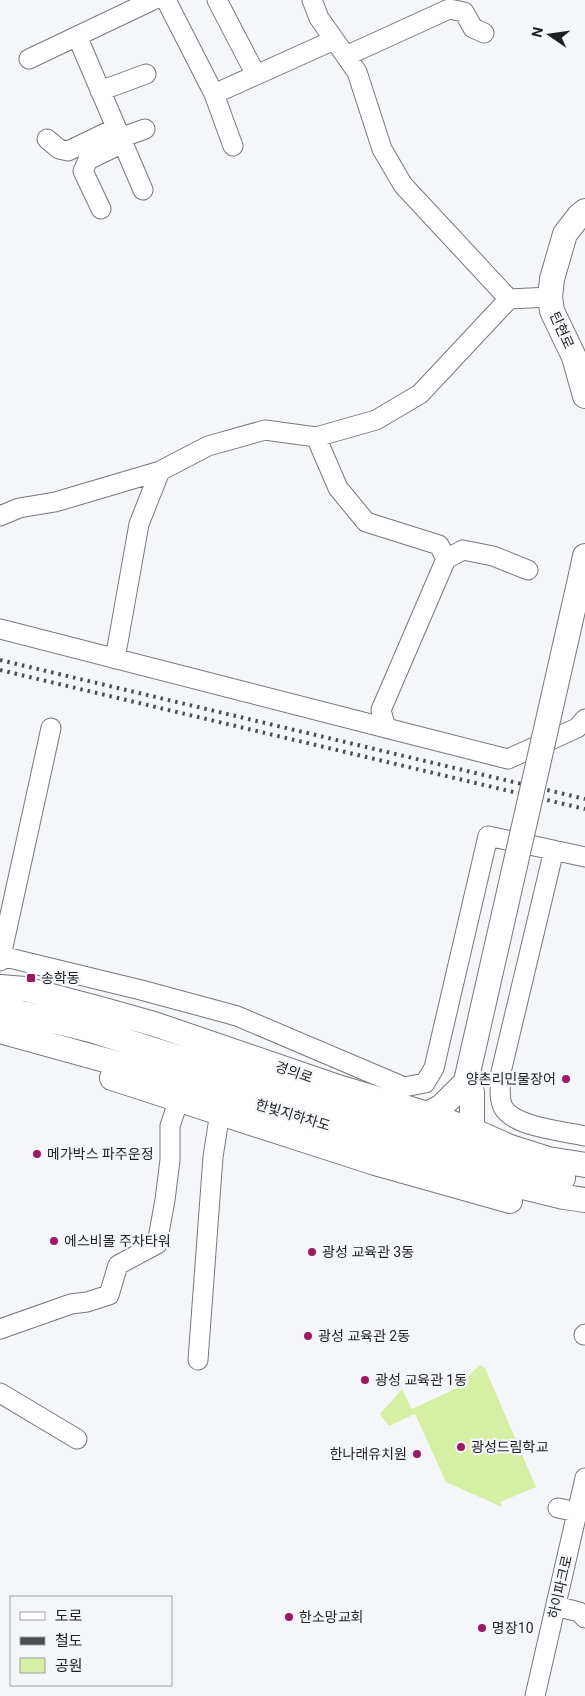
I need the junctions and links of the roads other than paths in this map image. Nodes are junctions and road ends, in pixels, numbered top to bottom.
1 (153, 0) edge
2 (166, 0) edge
3 (217, 0) edge
4 (312, 0) edge
5 (120, 7) edge
6 (484, 33) dead end
7 (77, 36) junction
8 (334, 40) junction
9 (346, 56) junction
10 (29, 58) dead end
11 (146, 74) dead end
12 (256, 75) junction
13 (100, 91) junction
14 (214, 94) junction
15 (145, 129) dead end
16 (120, 136) junction
17 (47, 139) dead end
18 (233, 146) dead end
19 (144, 190) dead end
20 (101, 209) dead end
21 (585, 211) edge
22 (550, 297) junction
23 (509, 299) junction
24 (585, 396) edge
25 (316, 437) junction
26 (160, 471) junction
27 (0, 516) edge
28 (446, 559) junction
29 (583, 565) edge
30 (528, 570) dead end
31 (0, 630) edge
32 (114, 659) junction
33 (585, 718) edge
34 (51, 728) dead end
35 (386, 728) junction
36 (554, 850) junction
37 (585, 857) edge
38 (1, 959) edge
39 (0, 987) edge
40 (0, 1008) edge
41 (0, 1031) edge
42 (0, 1047) edge
43 (466, 1079) junction
44 (179, 1099) junction
45 (220, 1112) junction
46 (427, 1114) junction
47 (472, 1130) junction
48 (585, 1136) edge
49 (585, 1165) edge
50 (585, 1181) edge
51 (585, 1200) edge
52 (585, 1215) edge
53 (0, 1329) edge
54 (198, 1360) dead end
55 (0, 1393) edge
56 (77, 1438) dead end
57 (585, 1478) edge
58 (558, 1508) dead end
59 (577, 1512) junction
60 (556, 1606) junction
61 (585, 1618) edge
62 (535, 1696) edge

1 - 5 street
2 - 14 street
3 - 12 street
4 - 8 street
5 - 7 street
6 - 9 street
7 - 10 street
7 - 13 street
8 - 9 street
8 - 12 street
9 - 23 street
11 - 13 street
12 - 14 street
13 - 16 street
14 - 18 street
15 - 16 street
16 - 17 street
16 - 19 street
16 - 20 street
21 - 22 main road, 탄현로
22 - 23 street
22 - 24 main road, 탄현로
23 - 25 street
25 - 26 street
25 - 28 street
26 - 27 street
26 - 32 street
28 - 30 street
28 - 35 street
29 - 43 main road, bridge
31 - 32 street
32 - 35 street
33 - 35 street
34 - 38 street
36 - 37 street
36 - 38 street
36 - 48 street
39 - 46 main road, 경의로
40 - 50 main road, 경의로
41 - 51 main road, 한빛지하차도
42 - 44 main road
43 - 46 main road
43 - 47 main road
44 - 45 main road
44 - 53 street
45 - 52 main road
45 - 54 street
46 - 47 main road, 경의로
47 - 49 main road, 경의로
55 - 56 street
57 - 59 street, 하이파크로
58 - 59 street
59 - 60 street, 하이파크로
60 - 61 street
60 - 62 street, 하이파크로

